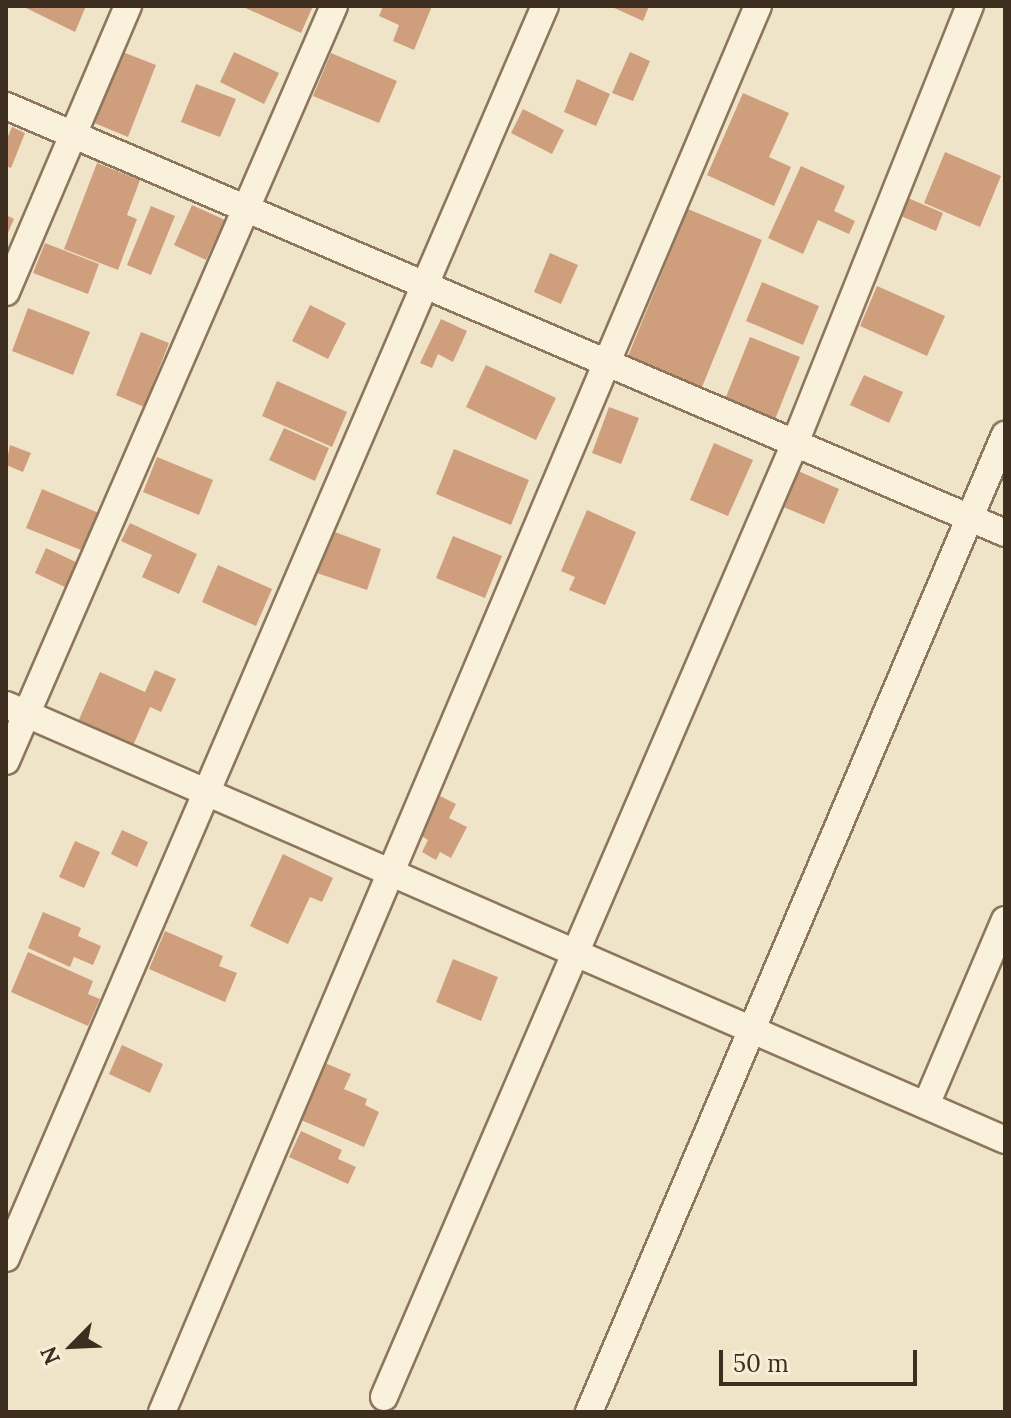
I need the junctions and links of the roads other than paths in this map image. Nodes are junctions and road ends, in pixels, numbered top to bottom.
1 (128, 6) edge
2 (334, 6) edge
3 (545, 6) edge
4 (758, 6) edge
5 (970, 6) edge
6 (6, 106) edge
7 (73, 134) junction
8 (246, 208) junction
9 (425, 285) junction
10 (6, 292) edge
11 (607, 363) junction
12 (1005, 435) edge
13 (795, 443) junction
14 (970, 518) junction
15 (1005, 533) edge
16 (16, 709) edge
17 (6, 761) edge
18 (206, 792) junction
19 (391, 872) junction
20 (1005, 920) edge
21 (575, 952) junction
22 (752, 1029) junction
23 (926, 1105) junction
24 (1005, 1140) edge
25 (6, 1258) edge
26 (384, 1397) dead end
27 (162, 1412) edge
28 (589, 1412) edge

1 - 7 street
2 - 8 street
3 - 9 street
4 - 11 street
5 - 13 street
6 - 7 street
7 - 8 street
7 - 10 street
8 - 9 street
8 - 16 street
9 - 11 street
9 - 18 street
11 - 13 street
11 - 19 street
12 - 14 street
13 - 14 street
13 - 21 street
14 - 15 street
14 - 22 street
16 - 17 street
16 - 18 street
18 - 19 street
18 - 25 street
19 - 21 street
19 - 27 street
20 - 23 street
21 - 22 street
21 - 26 street
22 - 23 street
22 - 28 street
23 - 24 street

